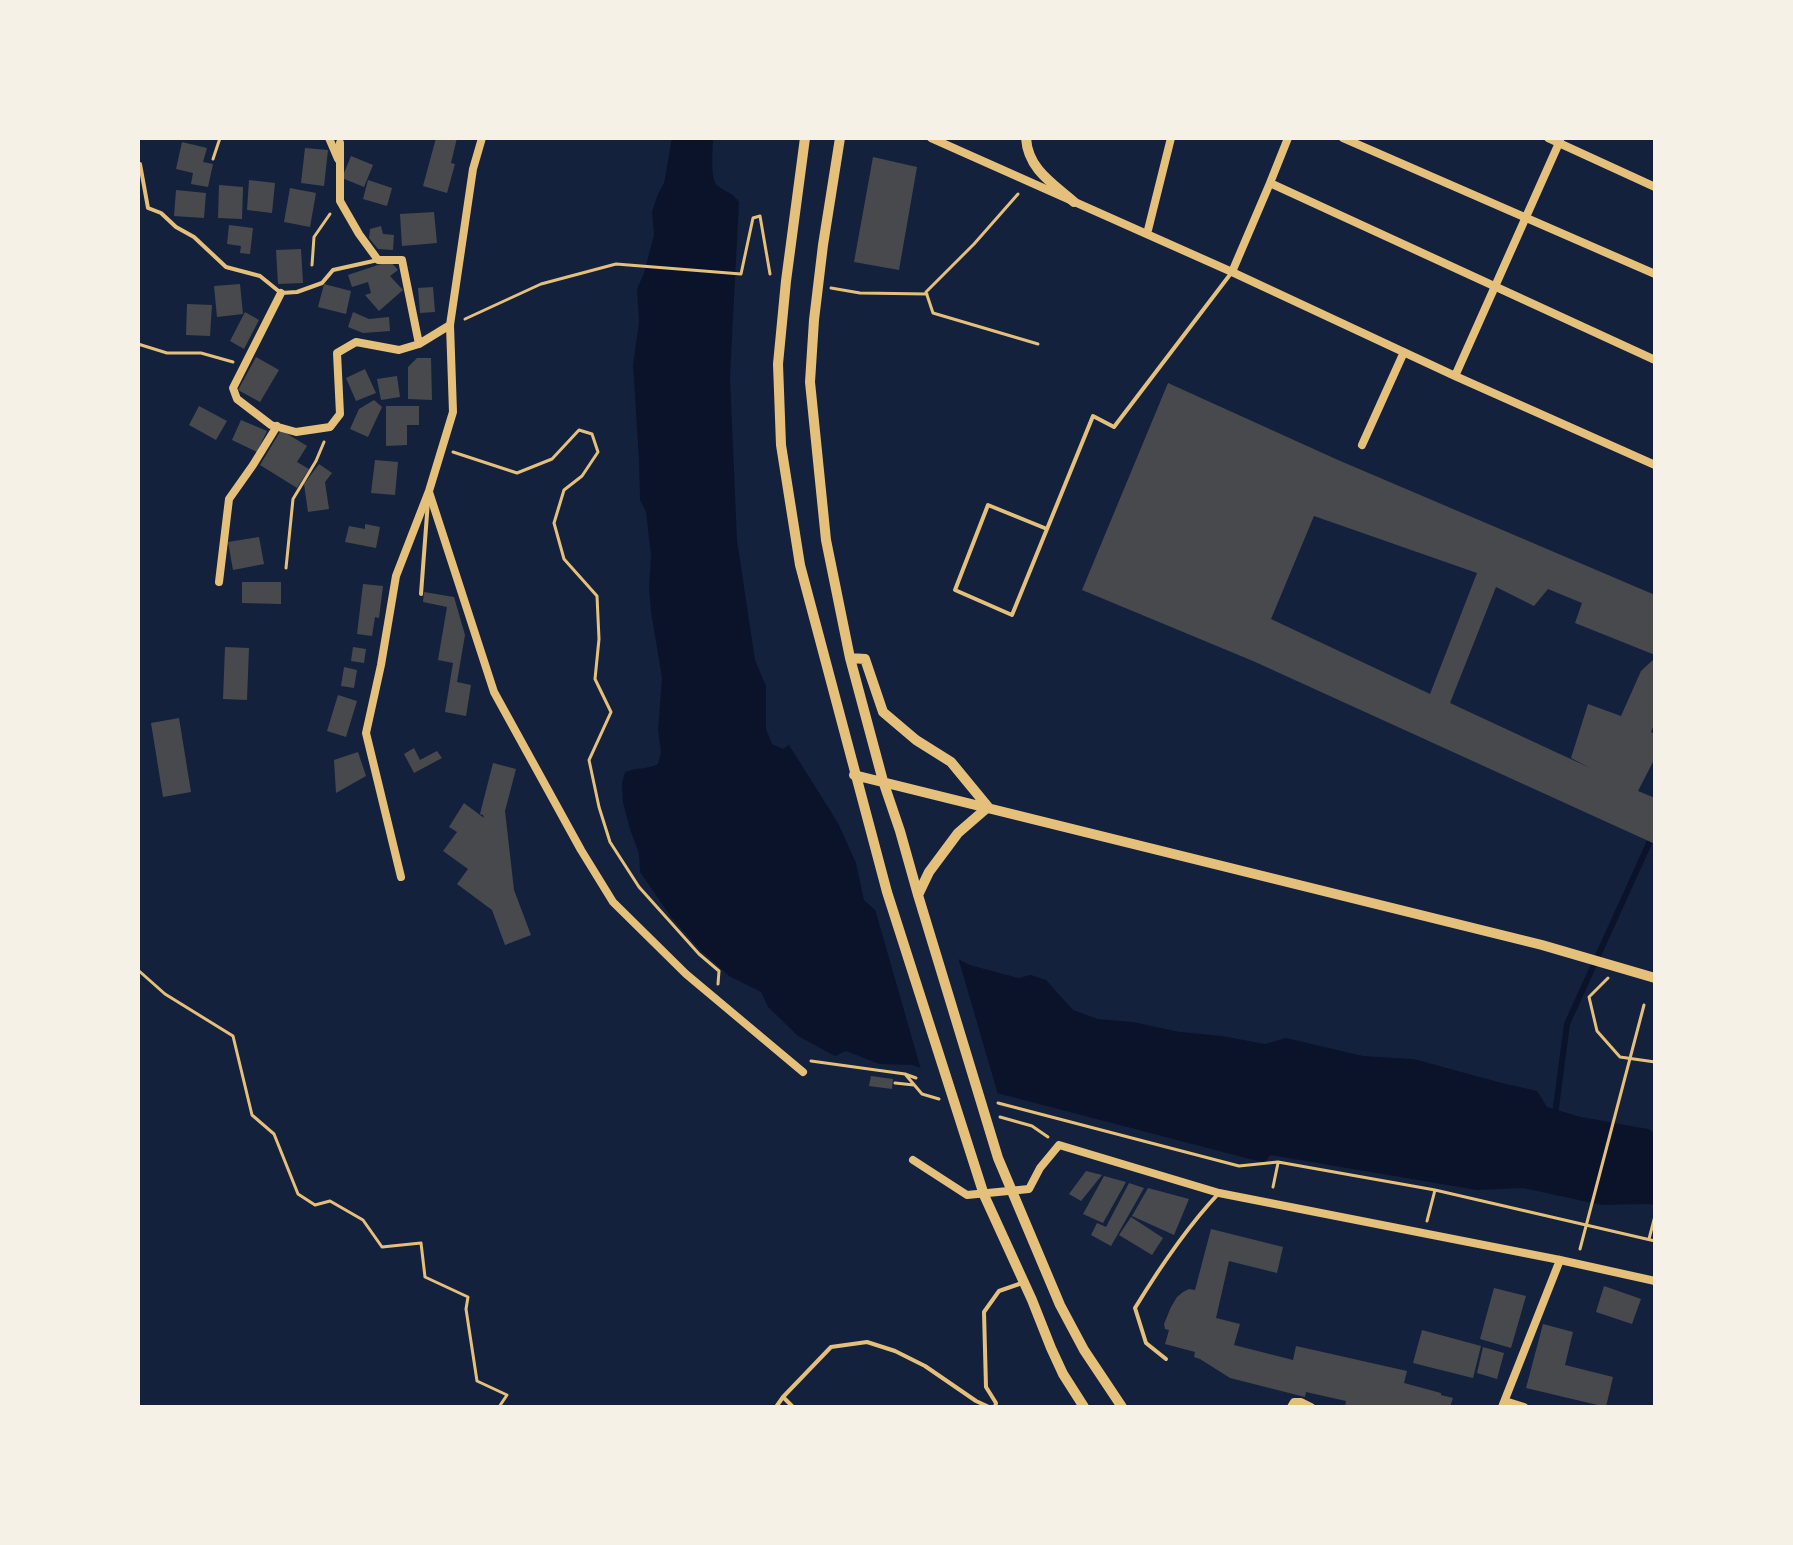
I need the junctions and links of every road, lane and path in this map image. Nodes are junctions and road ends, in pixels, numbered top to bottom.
1 (220, 138) edge
2 (329, 138) edge
3 (482, 138) edge
4 (805, 138) edge
5 (840, 138) edge
6 (931, 138) edge
7 (1026, 138) edge
8 (1171, 138) edge
9 (1288, 138) edge
10 (1343, 138) edge
11 (1548, 138) edge
12 (1560, 140) edge
13 (340, 143) dead end
14 (213, 159) dead end
15 (140, 164) dead end
16 (340, 164) junction
17 (1029, 182) junction
18 (1270, 183) junction
19 (1655, 187) edge
20 (340, 201) junction
21 (1074, 202) junction
22 (1527, 218) junction
23 (1147, 234) junction
24 (378, 260) junction
25 (312, 265) dead end
26 (1232, 272) junction
27 (770, 274) dead end
28 (1655, 274) edge
29 (1495, 285) junction
30 (818, 286) junction
31 (281, 293) junction
32 (927, 294) junction
33 (450, 325) junction
34 (138, 344) edge
35 (419, 344) junction
36 (1038, 344) dead end
37 (1404, 352) junction
38 (1655, 360) edge
39 (245, 365) junction
40 (1455, 376) junction
41 (277, 426) junction
42 (330, 427) junction
43 (1362, 445) dead end
44 (442, 448) junction
45 (1655, 465) edge
46 (429, 491) junction
47 (1047, 529) junction
48 (286, 568) dead end
49 (219, 582) dead end
50 (421, 594) dead end
51 (850, 658) junction
52 (854, 775) junction
53 (883, 781) junction
54 (988, 807) junction
55 (401, 877) dead end
56 (918, 895) junction
57 (1614, 966) junction
58 (138, 970) edge
59 (1655, 978) edge
60 (712, 994) junction
61 (1644, 1005) dead end
62 (787, 1059) junction
63 (1655, 1062) edge
64 (803, 1072) dead end
65 (916, 1078) dead end
66 (895, 1083) dead end
67 (914, 1085) dead end
68 (994, 1102) dead end
69 (913, 1160) dead end
70 (1278, 1162) junction
71 (1273, 1187) dead end
72 (1012, 1190) junction
73 (1435, 1190) junction
74 (1219, 1193) junction
75 (984, 1195) junction
76 (1655, 1216) edge
77 (1427, 1221) dead end
78 (1649, 1240) junction
79 (1655, 1241) edge
80 (1579, 1253) dead end
81 (1560, 1260) junction
82 (1655, 1281) edge
83 (1024, 1283) junction
84 (1166, 1359) dead end
85 (783, 1397) junction
86 (1504, 1404) edge
87 (499, 1407) edge
88 (776, 1407) edge
89 (793, 1407) edge
90 (989, 1407) edge
91 (995, 1407) edge
92 (1084, 1407) edge
93 (1122, 1407) edge
94 (1291, 1407) edge
95 (1311, 1407) edge
96 (1524, 1407) edge

1 - 14 path
2 - 16 street
3 - 33 street
4 - 52 street
5 - 30 street
6 - 17 street
7 - 21 street
8 - 23 street
9 - 18 street
10 - 22 street
11 - 12 street
12 - 19 street
12 - 22 street
13 - 16 street
15 - 31 lane
16 - 20 street
17 - 21 street
17 - 32 path
18 - 26 street
18 - 29 street
20 - 24 street
20 - 25 path
21 - 23 street
22 - 28 street
22 - 29 street
23 - 26 street
24 - 31 lane
24 - 35 street
26 - 37 street
26 - 47 lane
27 - 33 path
29 - 38 street
29 - 40 street
30 - 32 path
30 - 51 street
31 - 39 street
32 - 36 path
33 - 35 street
33 - 44 street
34 - 39 path
35 - 42 street
37 - 40 street
37 - 43 street
39 - 41 street
40 - 45 street
41 - 42 street
41 - 49 street
42 - 48 path
44 - 46 street
44 - 60 path
46 - 50 lane
46 - 55 street
46 - 60 street
47 - 47 lane
51 - 53 street
51 - 54 street
52 - 53 street
52 - 75 street
53 - 54 street
53 - 56 street
54 - 56 street
54 - 57 street
56 - 72 street
57 - 59 street
57 - 63 path
58 - 87 path
60 - 62 street
61 - 80 path
62 - 64 street
62 - 65 path
66 - 67 path
68 - 70 path
69 - 75 street
70 - 71 path
70 - 73 path
72 - 74 street
72 - 75 street
72 - 93 street
73 - 77 path
73 - 78 path
74 - 81 street
74 - 84 lane
75 - 83 street
76 - 78 path
78 - 79 path
81 - 82 street
81 - 86 street
83 - 91 lane
83 - 92 street
85 - 88 lane
85 - 89 lane
85 - 90 lane
86 - 96 street
94 - 95 street

